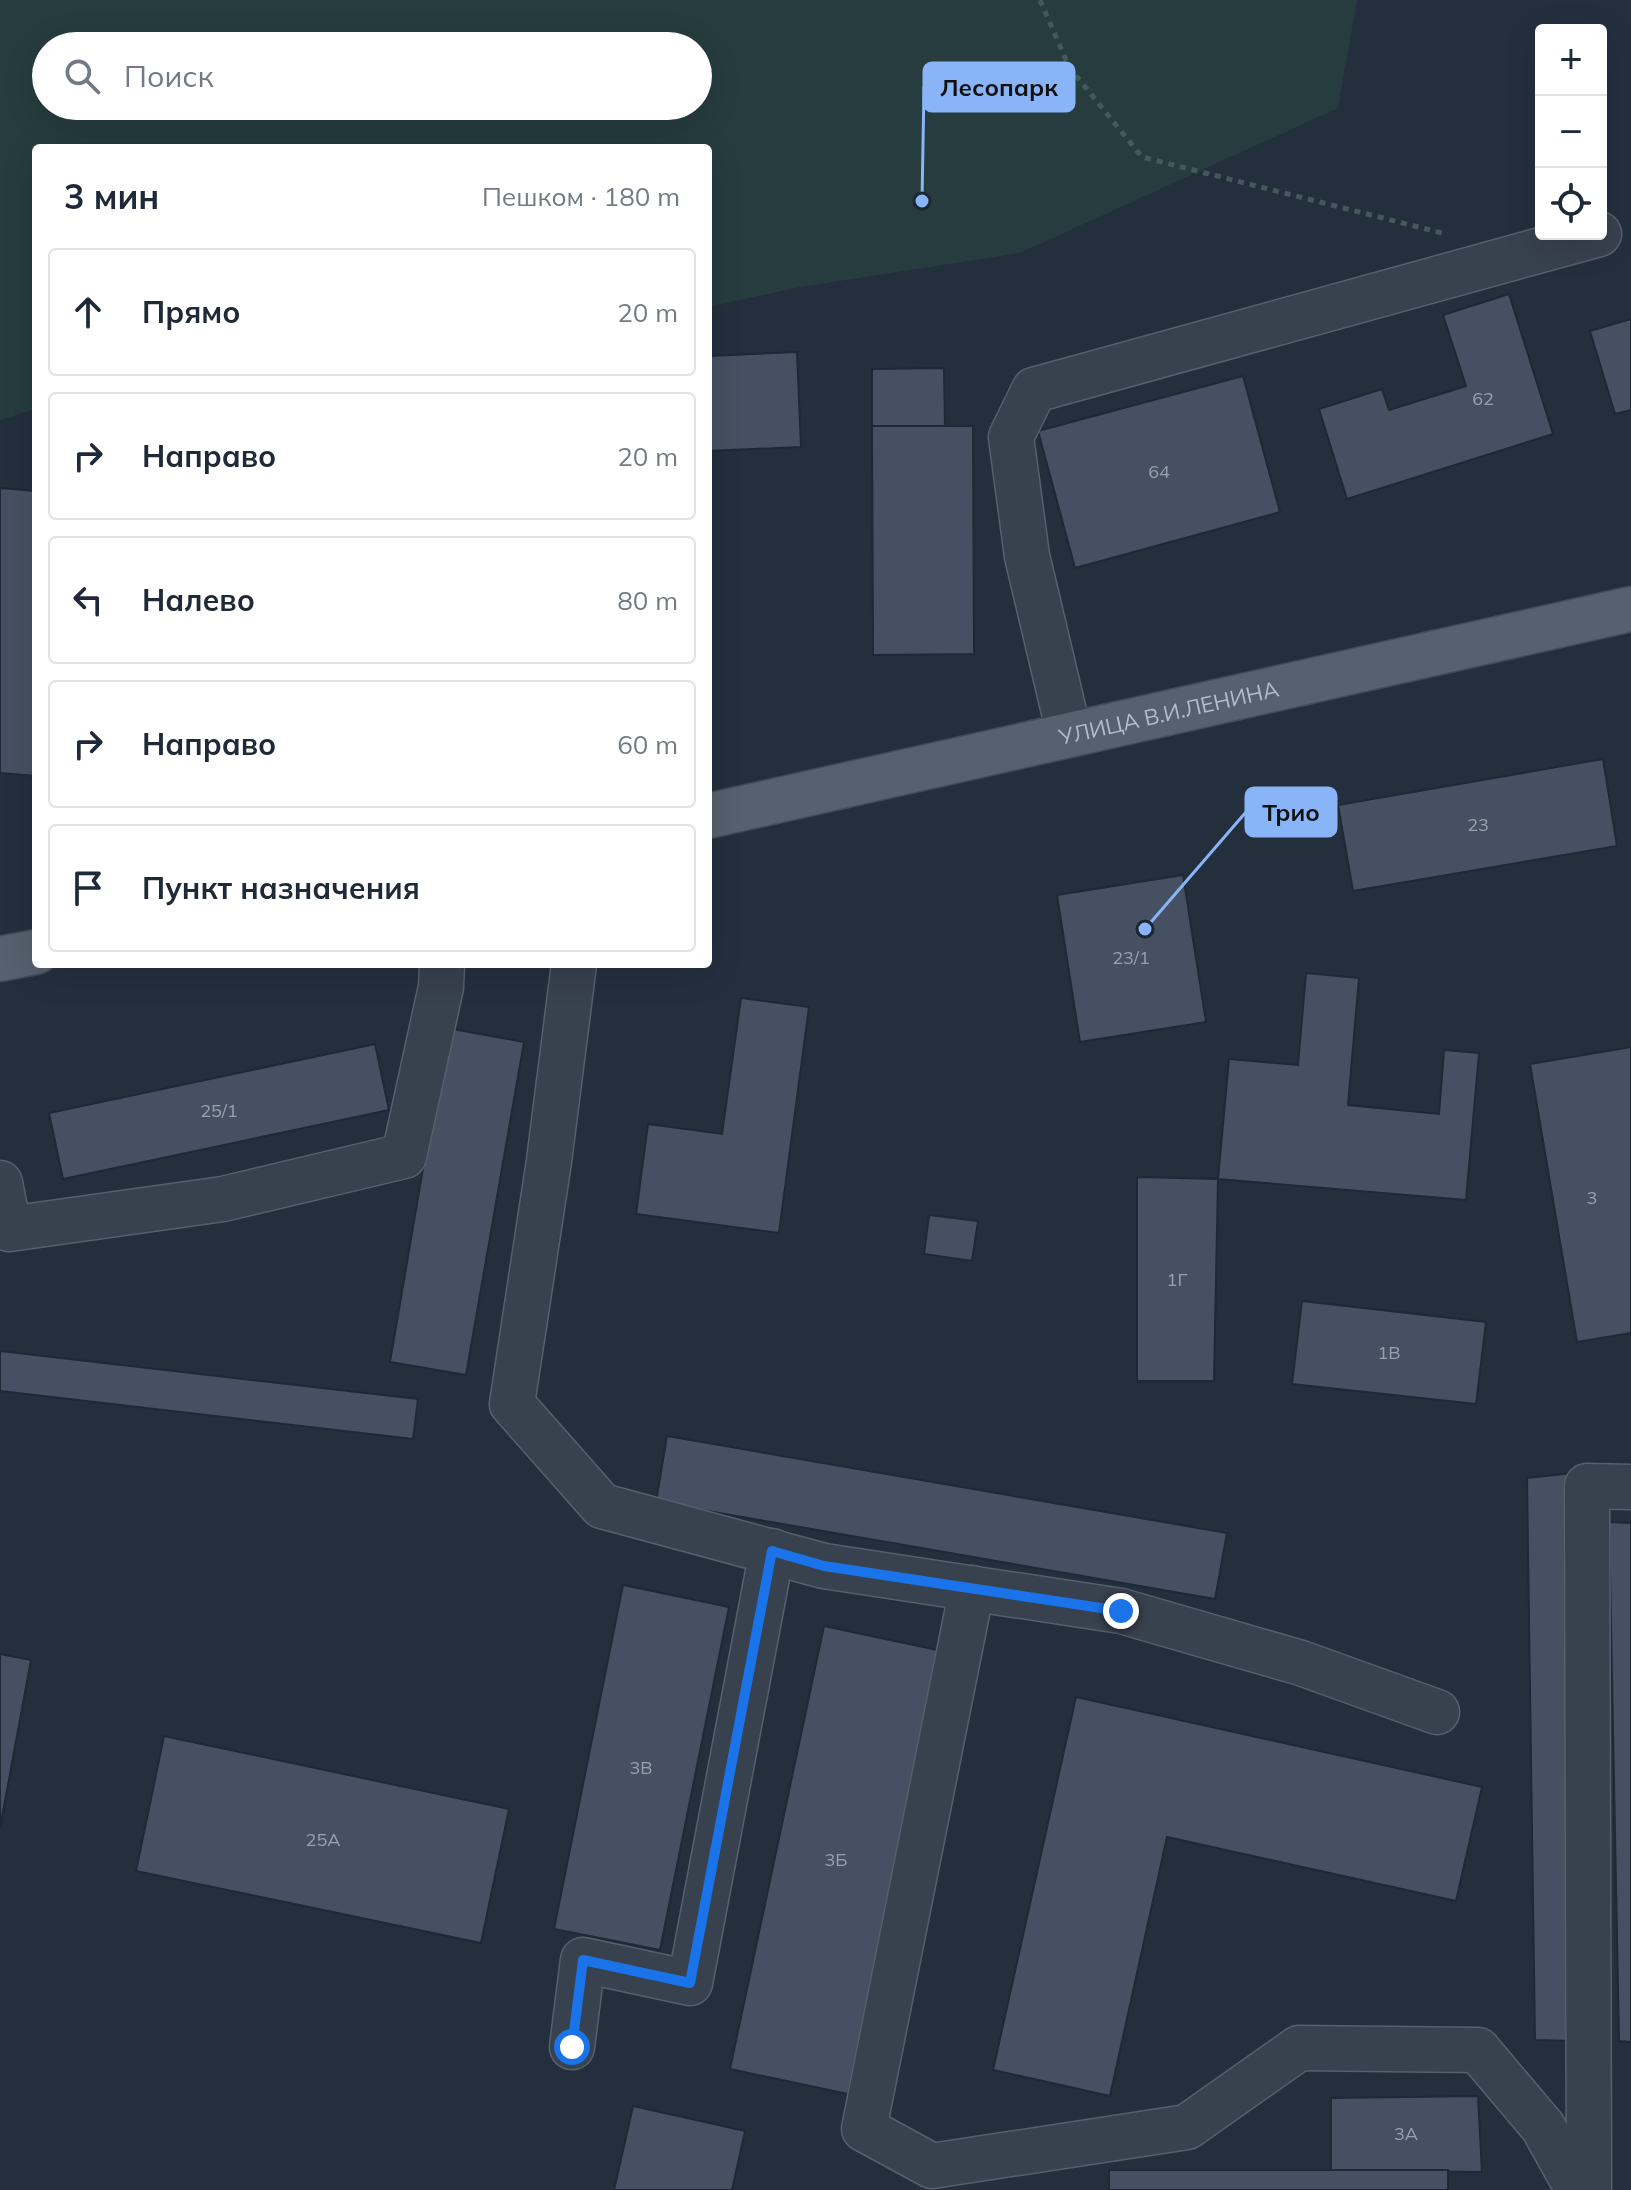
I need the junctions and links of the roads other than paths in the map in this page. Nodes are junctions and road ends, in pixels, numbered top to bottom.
1 (1631, 220) edge
2 (1607, 231) edge
3 (1578, 240) edge
4 (1631, 609) edge
5 (1069, 733) junction
6 (712, 815) edge
7 (32, 953) edge
8 (0, 959) edge
9 (442, 968) edge
10 (573, 968) edge
11 (0, 1183) edge
12 (1631, 1487) edge
13 (772, 1551) junction
14 (972, 1588) junction
15 (1437, 1712) dead end
16 (572, 2047) dead end
17 (1578, 2190) edge
18 (1589, 2190) edge

1 - 2 lane
3 - 5 lane
4 - 5 main road, УЛИЦА В.И.ЛЕНИНА
5 - 6 main road, УЛИЦА В.И.ЛЕНИНА
7 - 8 main road
9 - 11 lane
10 - 13 lane
12 - 18 lane
13 - 14 lane
13 - 16 lane
14 - 15 lane
14 - 17 lane

